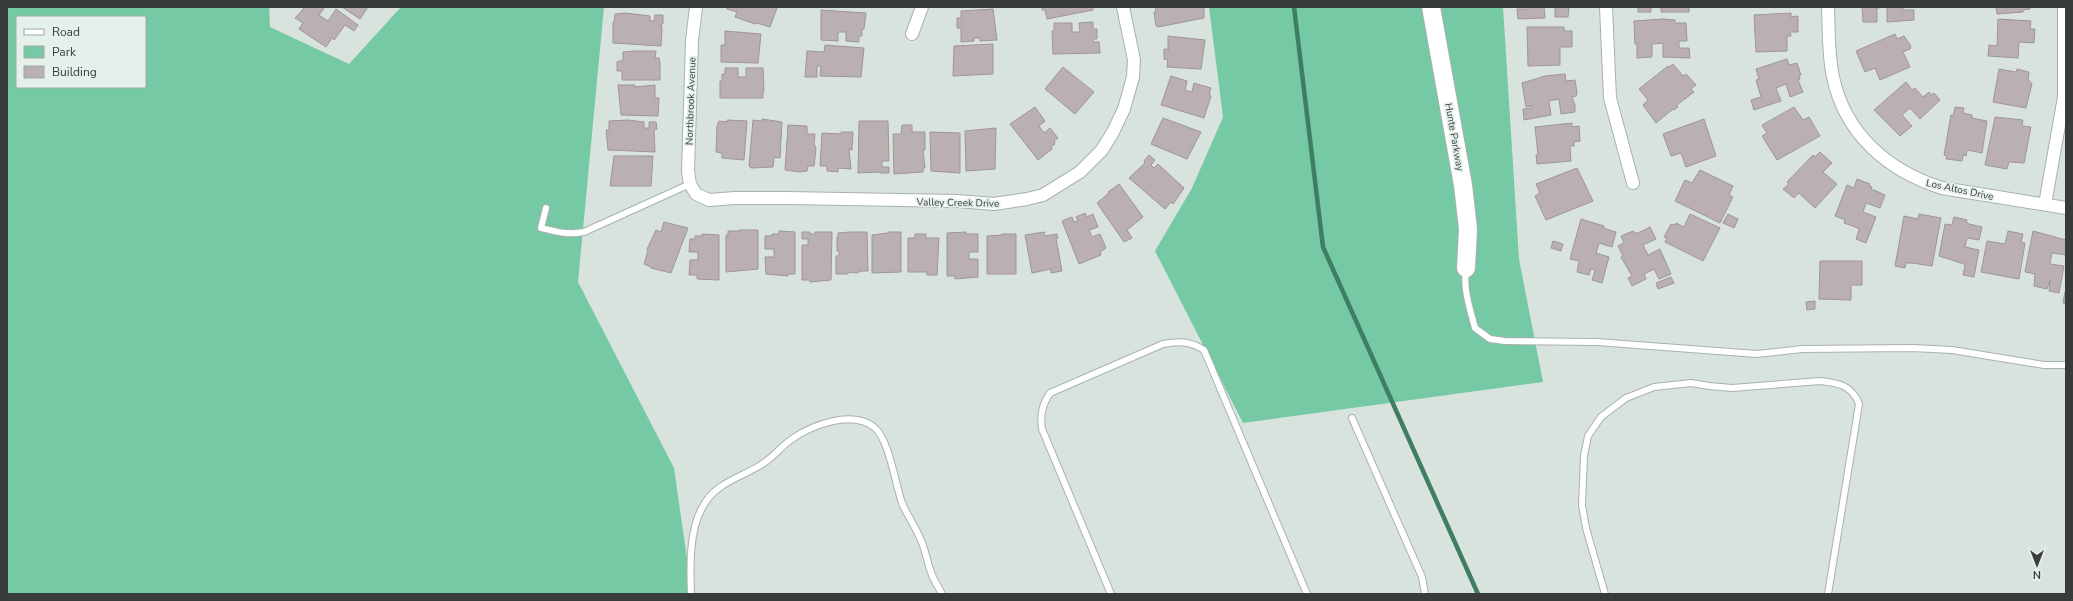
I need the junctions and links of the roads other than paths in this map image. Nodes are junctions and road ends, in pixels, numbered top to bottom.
1 (696, 7) edge
2 (922, 7) edge
3 (1123, 7) edge
4 (1431, 7) edge
5 (1606, 7) edge
6 (1828, 7) edge
7 (2065, 13) edge
8 (912, 34) dead end
9 (1633, 183) dead end
10 (693, 189) junction
11 (2045, 204) junction
12 (546, 208) dead end
13 (2066, 208) edge
14 (1466, 268) joint
15 (2066, 365) edge
16 (1352, 418) dead end
17 (691, 594) edge
18 (942, 594) edge
19 (1111, 594) edge
20 (1306, 594) edge
21 (1425, 594) edge
22 (1604, 594) edge
23 (1828, 594) edge

1 - 10 street, Northbrook Avenue
2 - 8 street
3 - 10 street, Valley Creek Drive
4 - 14 street, Hunte Parkway
5 - 9 street
6 - 11 street, Los Altos Drive
7 - 11 street
10 - 12 lane
11 - 13 street, Los Altos Drive
14 - 15 lane
16 - 21 lane
17 - 18 lane
19 - 20 lane
22 - 23 lane

